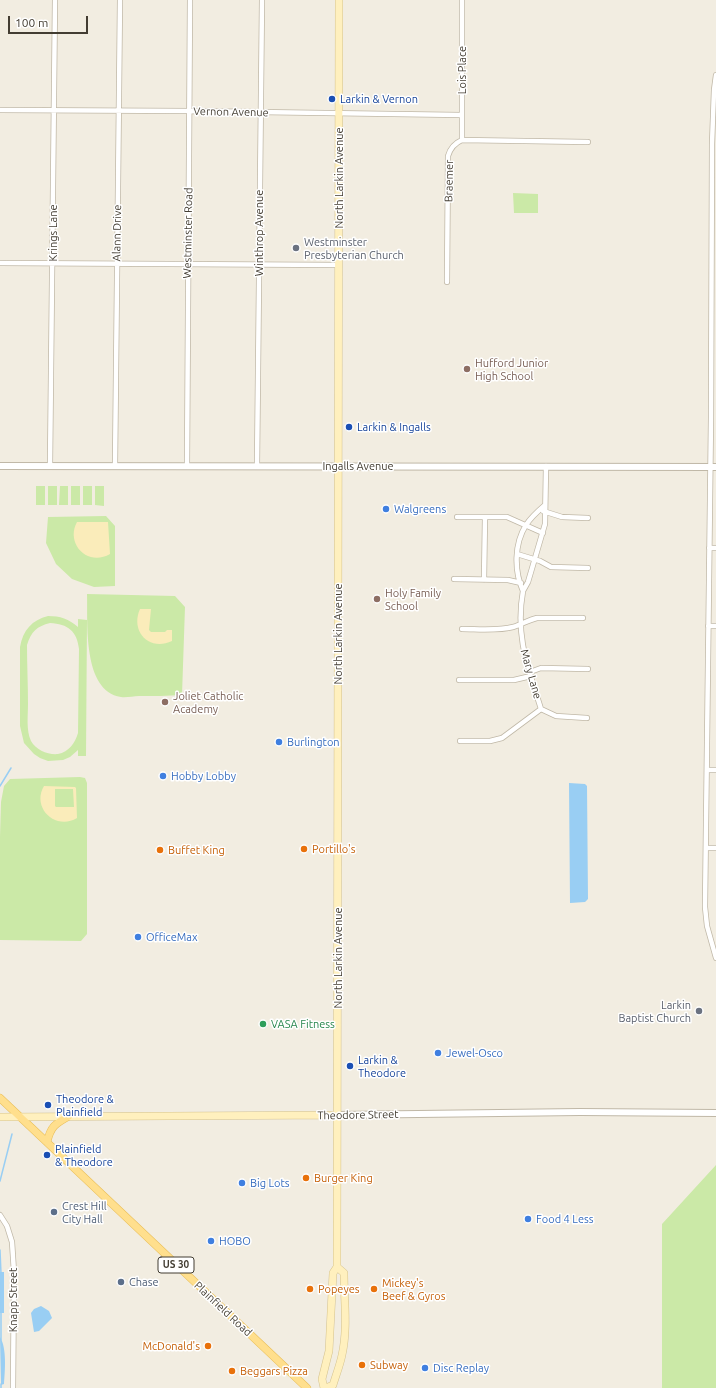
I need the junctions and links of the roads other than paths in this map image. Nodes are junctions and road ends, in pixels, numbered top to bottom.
1 (55, 0) edge
2 (120, 0) edge
3 (190, 0) edge
4 (262, 0) edge
5 (339, 0) edge
6 (462, 0) edge
7 (716, 75) edge
8 (0, 110) edge
9 (53, 110) junction
10 (119, 111) junction
11 (190, 111) junction
12 (260, 112) junction
13 (339, 113) junction
14 (462, 115) junction
15 (462, 140) junction
16 (588, 142) dead end
17 (714, 144) edge
18 (0, 263) edge
19 (53, 263) junction
20 (117, 263) junction
21 (188, 264) junction
22 (259, 264) junction
23 (339, 265) junction
24 (448, 282) dead end
25 (713, 418) edge
26 (0, 466) edge
27 (50, 466) junction
28 (115, 466) junction
29 (187, 466) junction
30 (258, 466) junction
31 (338, 466) junction
32 (546, 466) junction
33 (713, 467) edge
34 (545, 505) junction
35 (540, 510) junction
36 (546, 512) junction
37 (457, 517) dead end
38 (485, 517) junction
39 (588, 518) dead end
40 (526, 525) junction
41 (543, 533) junction
42 (709, 548) junction
43 (716, 548) edge
44 (517, 554) junction
45 (534, 560) junction
46 (588, 568) dead end
47 (454, 579) dead end
48 (484, 580) junction
49 (519, 582) junction
50 (526, 585) junction
51 (523, 591) junction
52 (583, 618) dead end
53 (520, 624) junction
54 (708, 626) junction
55 (716, 626) edge
56 (462, 629) dead end
57 (588, 669) dead end
58 (530, 674) junction
59 (459, 680) dead end
60 (541, 709) junction
61 (587, 718) dead end
62 (460, 741) dead end
63 (707, 770) junction
64 (716, 770) edge
65 (707, 848) junction
66 (716, 848) edge
67 (716, 958) edge
68 (0, 1098) edge
69 (716, 1113) edge
70 (338, 1115) junction
71 (69, 1116) junction
72 (0, 1117) edge
73 (19, 1117) junction
74 (47, 1142) junction
75 (0, 1215) edge
76 (337, 1267) junction
77 (13, 1388) edge
78 (307, 1388) edge
79 (325, 1388) edge

1 - 9 street, Krings Lane
2 - 10 street, Alann Drive
3 - 11 street, Westminster Road
4 - 12 street, Winthrop Avenue
5 - 13 main road, North Larkin Avenue
6 - 14 street, Lois Place
7 - 17 street
8 - 9 street, Vernon Avenue
9 - 10 street, Vernon Avenue
9 - 19 street, Krings Lane
10 - 11 street, Vernon Avenue
10 - 20 street, Alann Drive
11 - 12 street, Vernon Avenue
11 - 21 street, Westminster Road
12 - 13 street, Vernon Avenue
12 - 22 street, Winthrop Avenue
13 - 14 street, Vernon Avenue
13 - 23 main road, North Larkin Avenue
14 - 15 street, Lois Place
15 - 16 street
15 - 24 street, Braemer
17 - 25 street
18 - 19 street
19 - 20 street
19 - 27 street, Krings Lane
20 - 21 street
20 - 28 street, Alann Drive
21 - 22 street
21 - 29 street, Westminster Road
22 - 23 street
22 - 30 street, Winthrop Avenue
23 - 31 main road, North Larkin Avenue
25 - 33 street
26 - 27 street, Ingalls Avenue
27 - 28 street, Ingalls Avenue
28 - 29 street, Ingalls Avenue
29 - 30 street, Ingalls Avenue
30 - 31 street, Ingalls Avenue
31 - 32 street, Ingalls Avenue
31 - 70 main road, North Larkin Avenue
32 - 33 street, Ingalls Avenue
32 - 34 street, Mary Lane
33 - 42 street
34 - 35 street
34 - 36 street, Mary Lane
35 - 36 street
35 - 40 street
36 - 39 street
36 - 41 street, Mary Lane
37 - 38 street
38 - 40 street
38 - 48 street
40 - 41 street
40 - 44 street
41 - 45 street, Mary Lane
42 - 43 street
42 - 54 street
44 - 45 street
44 - 49 street
45 - 46 street
45 - 50 street, Mary Lane
47 - 48 street
48 - 49 street
49 - 50 street
49 - 51 street
50 - 51 street, Mary Lane
51 - 53 street, Mary Lane
52 - 53 street
53 - 56 street
53 - 58 street, Mary Lane
54 - 55 street
54 - 63 street
57 - 58 street
58 - 59 street
58 - 60 street, Mary Lane
60 - 61 street
60 - 62 street
63 - 64 street
63 - 65 street
65 - 66 street
65 - 67 street
68 - 73 main road, Plainfield Road / US 30
69 - 70 street, Theodore Street
70 - 71 main road, Theodore Street
70 - 76 main road, North Larkin Avenue
71 - 73 main road, Theodore Street
71 - 74 main road
72 - 73 main road, Theodore Street
73 - 74 main road, Plainfield Road / US 30
74 - 78 main road, Plainfield Road / US 30
75 - 77 street, Knapp Street
76 - 79 main road, North Larkin Avenue
76 - 79 main road, North Larkin Avenue

